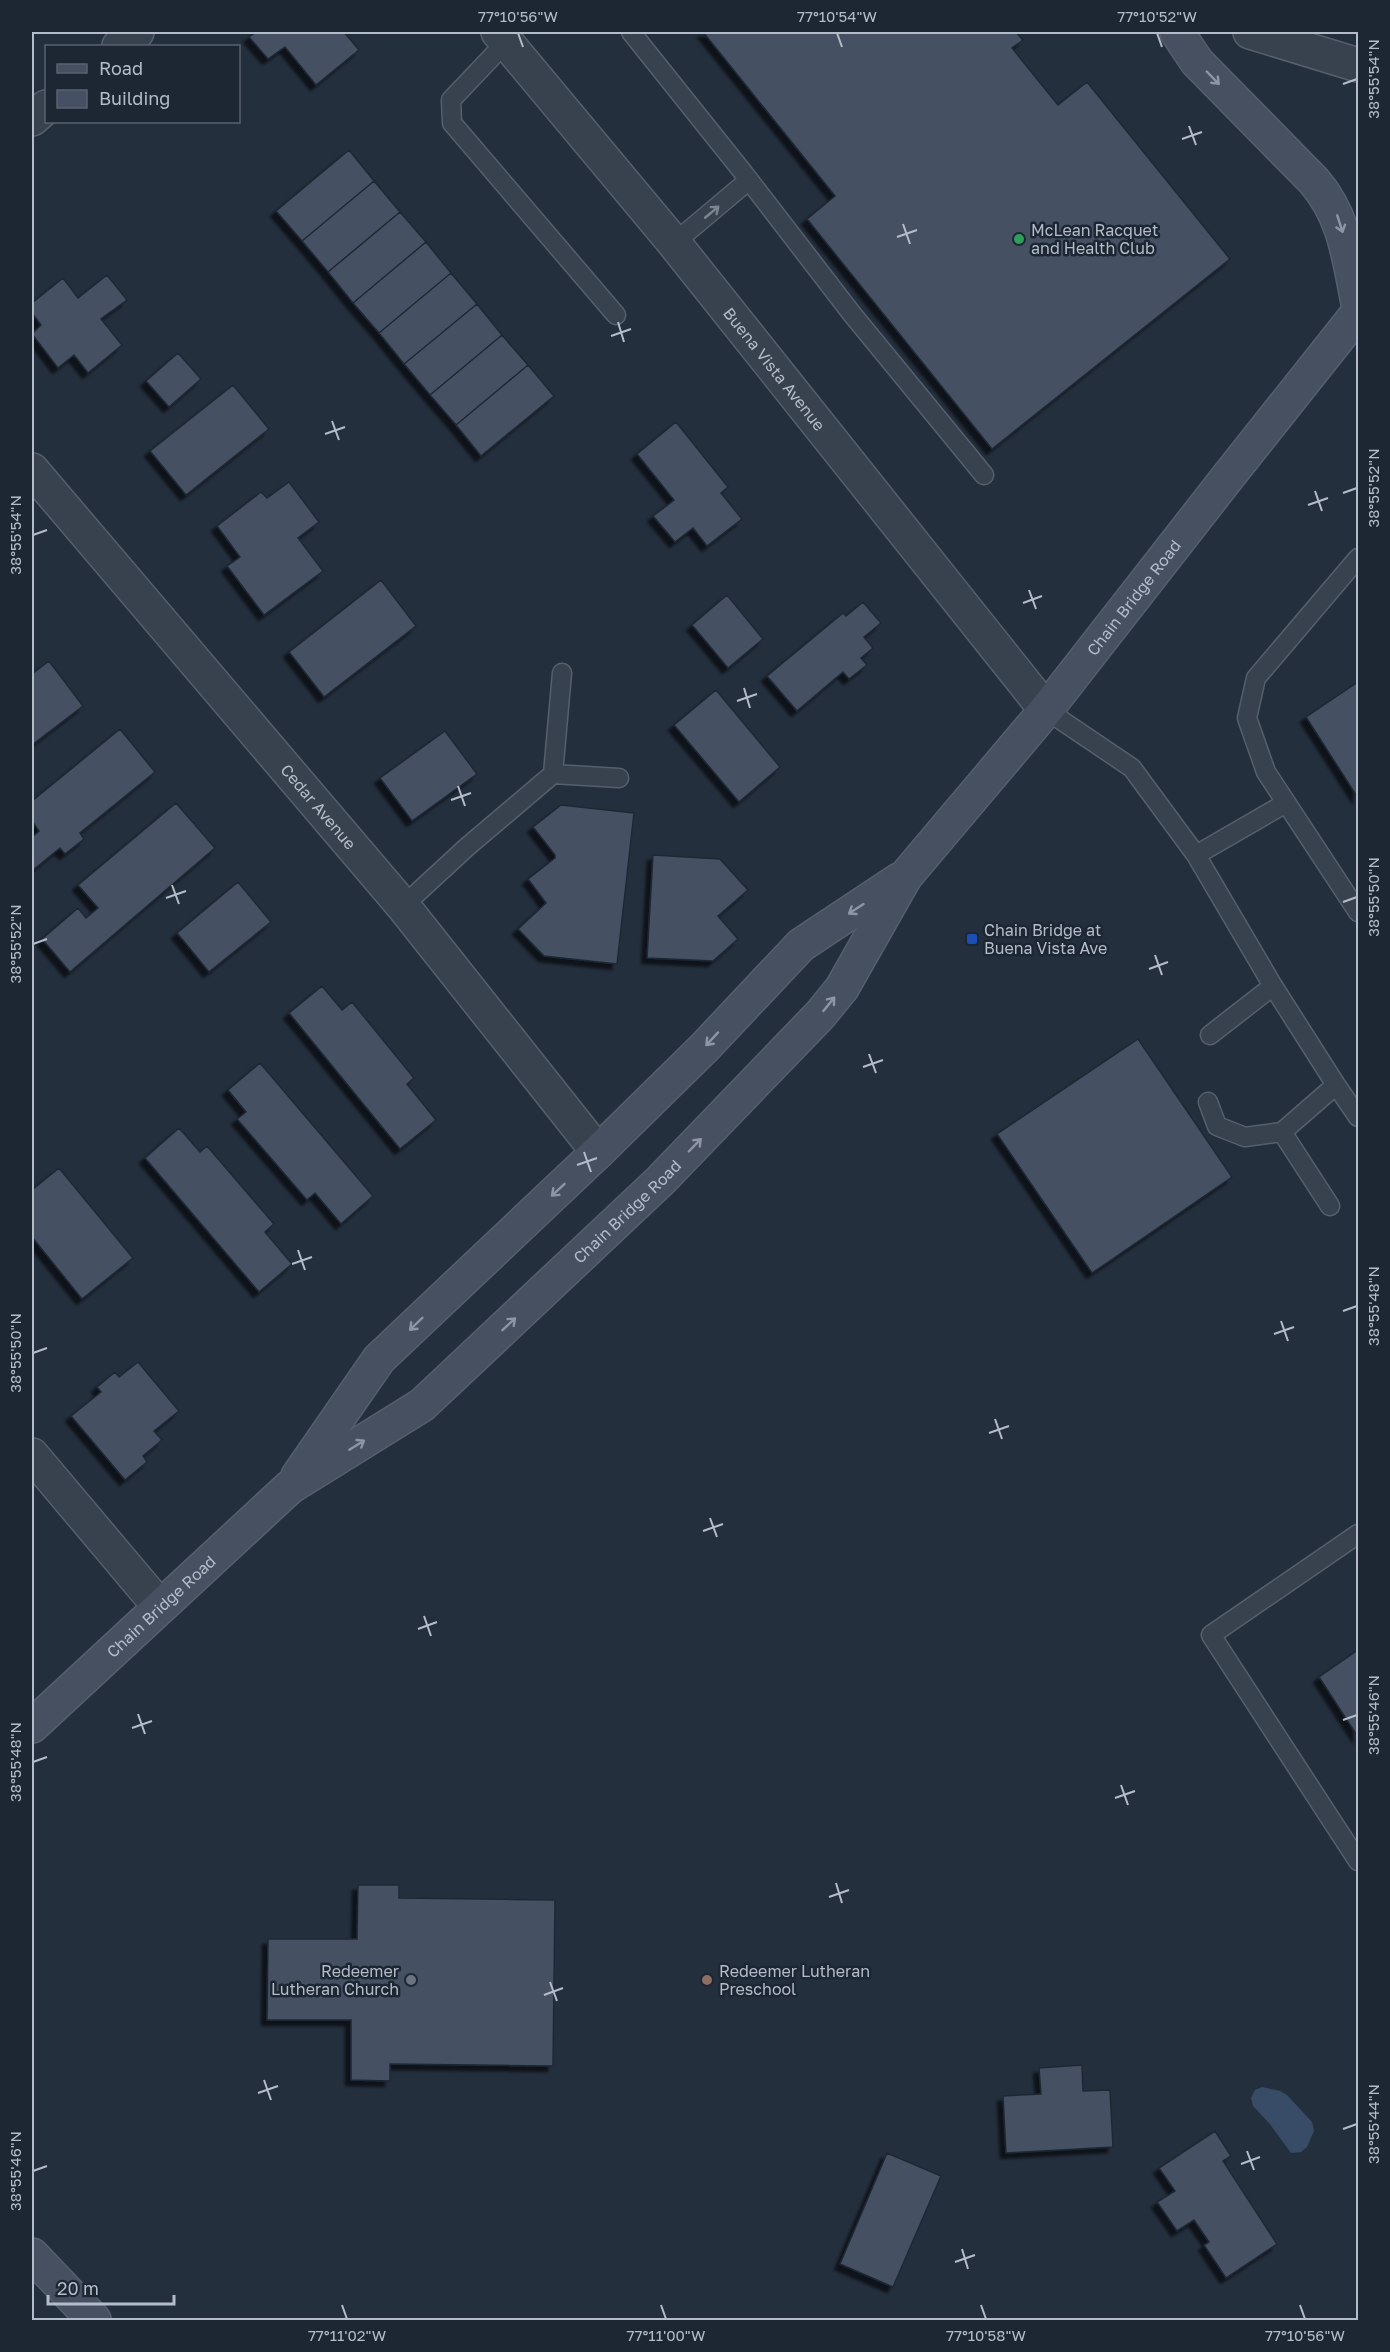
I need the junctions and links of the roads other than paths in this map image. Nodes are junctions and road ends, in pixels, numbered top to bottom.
1 (137, 32) edge
2 (631, 32) edge
3 (1177, 32) edge
4 (1250, 32) edge
5 (502, 37) edge
6 (120, 45) edge
7 (1359, 65) edge
8 (45, 108) edge
9 (32, 119) edge
10 (749, 180) junction
11 (674, 243) junction
12 (1359, 303) edge
13 (1359, 313) edge
14 (616, 315) dead end
15 (32, 470) edge
16 (984, 475) dead end
17 (1359, 558) edge
18 (562, 673) dead end
19 (1046, 710) junction
20 (553, 774) junction
21 (619, 778) dead end
22 (1286, 803) junction
23 (1196, 855) junction
24 (905, 877) junction
25 (403, 906) junction
26 (1359, 912) edge
27 (1273, 987) junction
28 (1210, 1035) dead end
29 (1336, 1085) junction
30 (1208, 1102) dead end
31 (1359, 1117) edge
32 (1282, 1131) junction
33 (598, 1152) junction
34 (1330, 1206) dead end
35 (32, 1455) edge
36 (290, 1487) junction
37 (1359, 1534) edge
38 (160, 1607) junction
39 (32, 1726) edge
40 (1359, 1861) edge
41 (32, 2255) edge
42 (94, 2320) edge

1 - 6 street
2 - 10 lane
3 -> 12 main road
4 - 7 street
5 - 11 street, Buena Vista Avenue
5 - 14 lane
8 - 9 street
11 -> 10 lane
10 - 16 lane
11 - 19 street, Buena Vista Avenue
13 - 19 main road, Chain Bridge Road
15 - 25 street, Cedar Avenue
17 - 22 lane
18 - 20 lane
19 - 23 lane
19 - 24 main road, Chain Bridge Road
20 - 21 lane
20 - 25 lane
22 - 23 lane
22 - 26 lane
23 - 27 lane
24 -> 33 main road, Chain Bridge Road
36 -> 24 main road, Chain Bridge Road
25 - 33 street, Cedar Avenue
27 - 28 lane
27 - 29 lane
29 - 31 lane
29 - 32 lane
30 - 32 lane
32 - 34 lane
33 -> 36 main road, Chain Bridge Road
35 - 38 street
36 - 38 main road, Chain Bridge Road
37 - 40 lane
38 - 39 main road, Chain Bridge Road
41 - 42 main road

